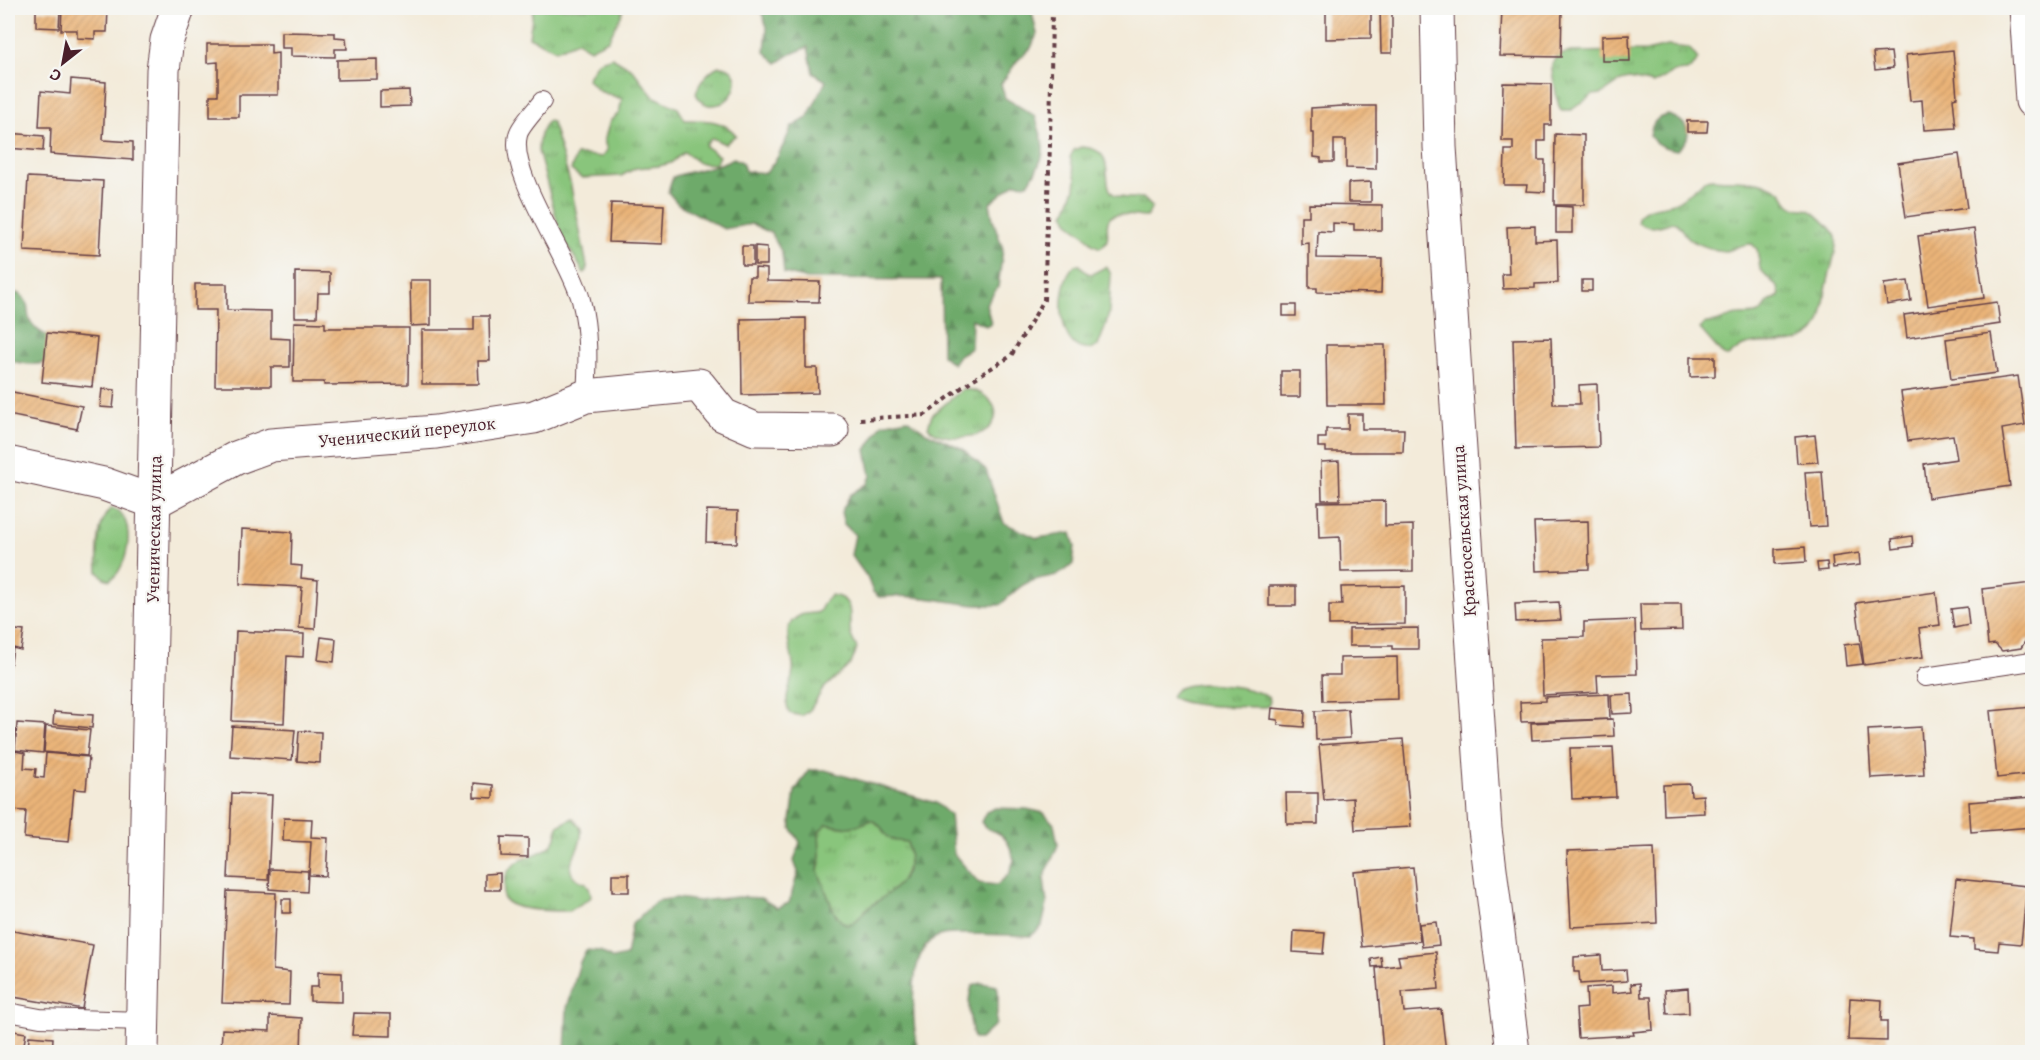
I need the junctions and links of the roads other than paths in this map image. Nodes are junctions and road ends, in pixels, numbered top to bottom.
1 (178, 8) edge
2 (1437, 8) edge
3 (2026, 8) edge
4 (2032, 101) edge
5 (542, 102) dead end
6 (586, 396) junction
7 (832, 430) road end
8 (8, 463) edge
9 (154, 502) junction
10 (2032, 661) edge
11 (1925, 677) dead end
12 (8, 1012) edge
13 (143, 1037) edge
14 (1513, 1053) edge

1 - 9 street, Ученическая улица
2 - 14 street, Красносельская улица
3 - 4 street
5 - 6 lane
6 - 7 street, Ученический переулок
6 - 9 street, Ученический переулок
8 - 9 street
9 - 13 street, Ученическая улица
10 - 11 lane
12 - 13 lane

